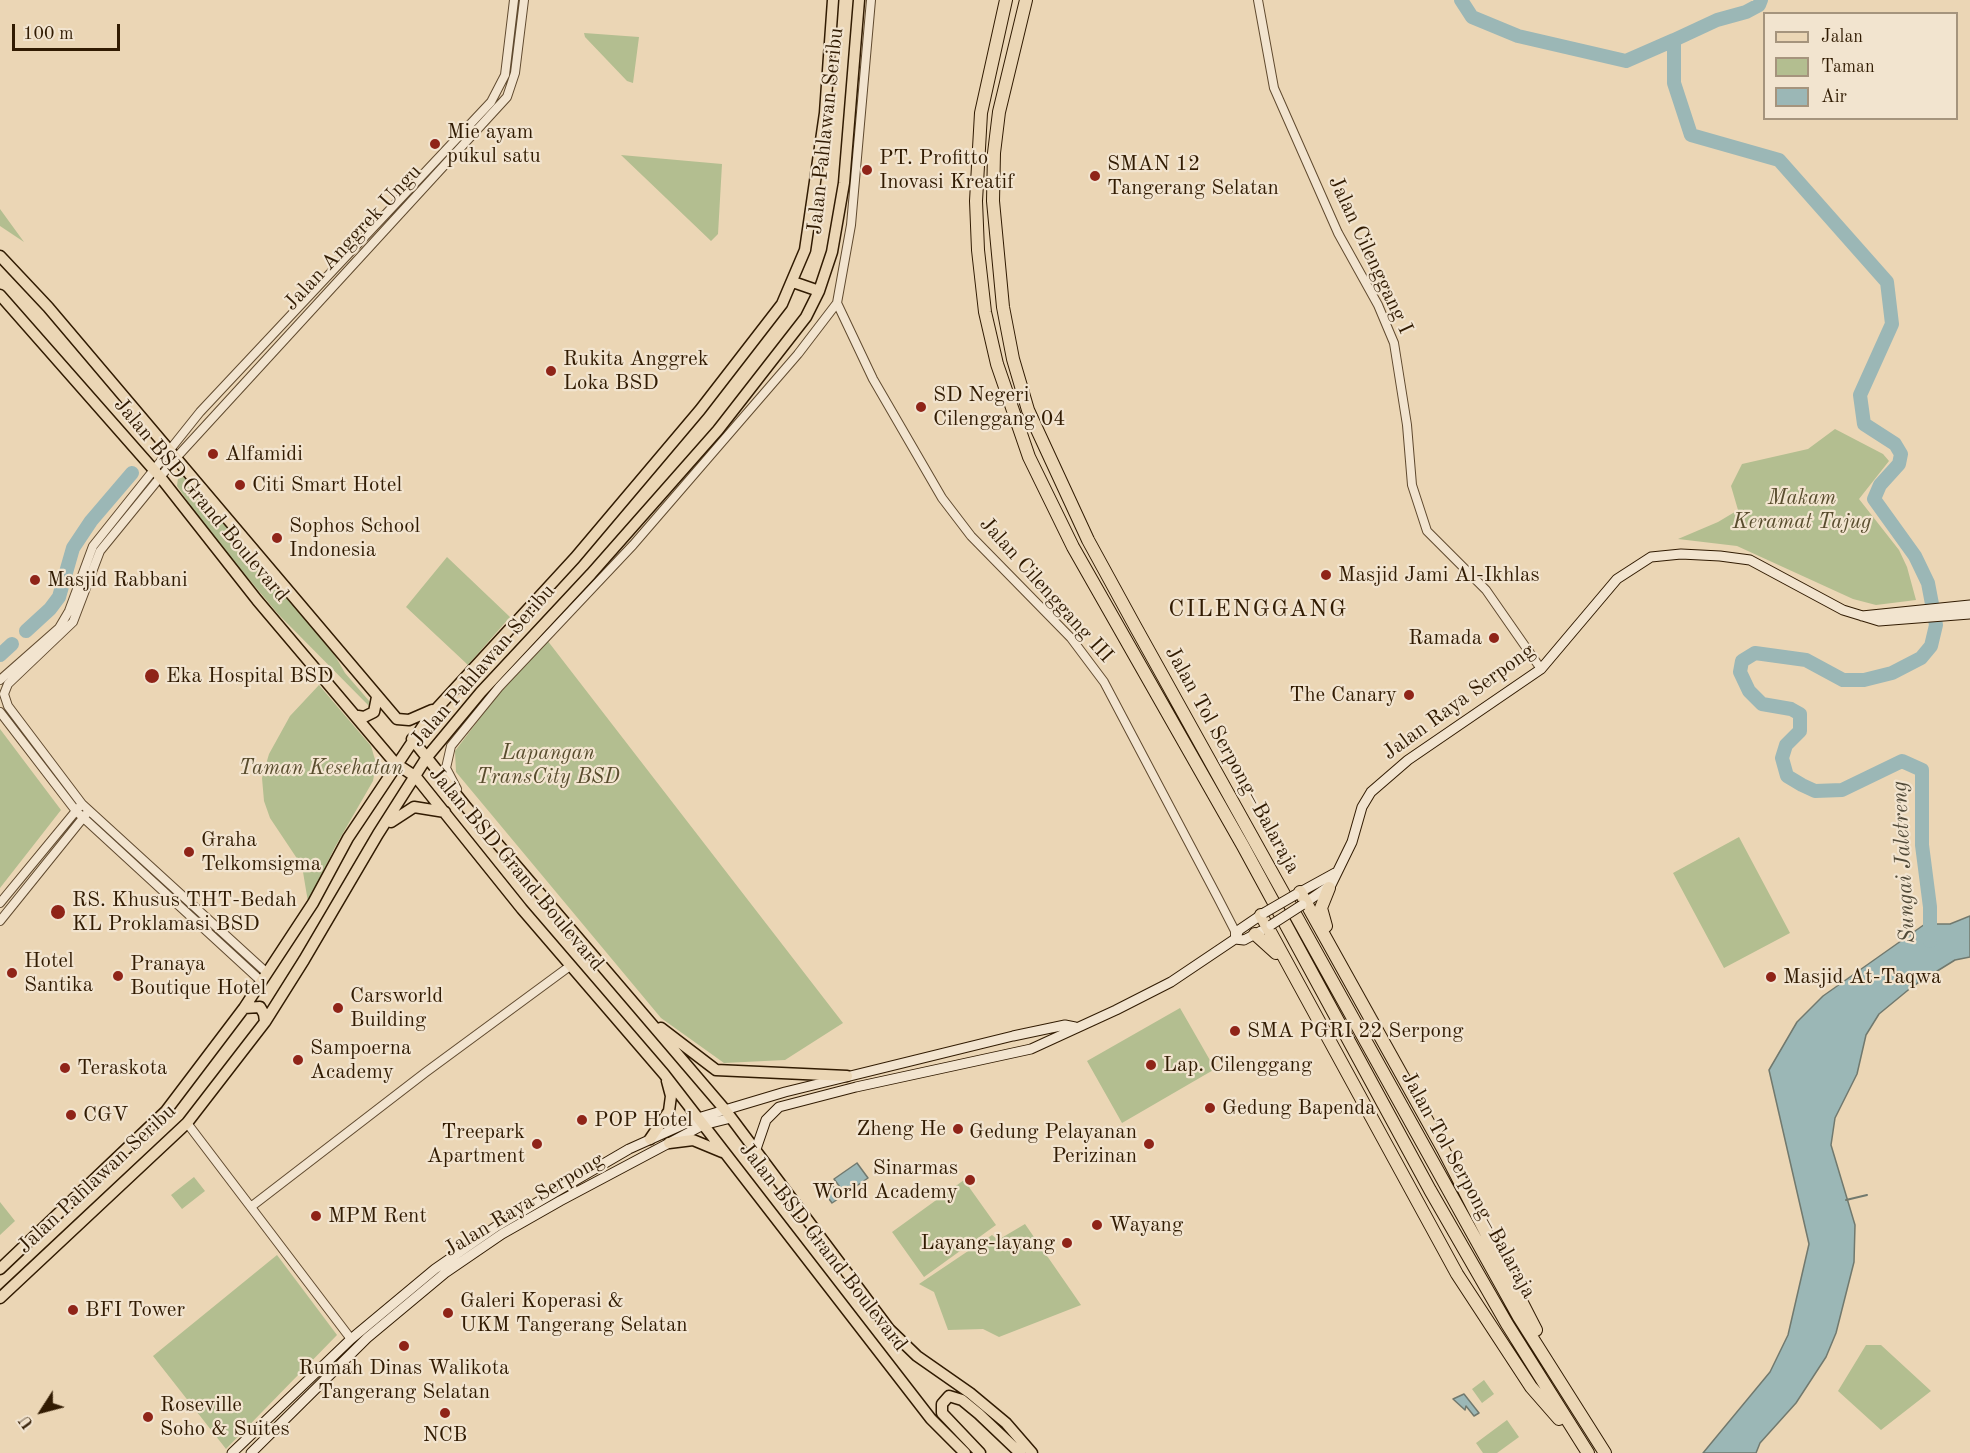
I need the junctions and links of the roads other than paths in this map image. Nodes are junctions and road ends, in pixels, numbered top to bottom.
1 (514, 0) edge
2 (524, 0) edge
3 (833, 0) edge
4 (860, 0) edge
5 (871, 0) edge
6 (1006, 0) edge
7 (1026, 0) edge
8 (1258, 0) edge
9 (0, 256) edge
10 (793, 282) junction
11 (819, 291) junction
12 (0, 295) edge
13 (837, 303) junction
14 (172, 455) junction
15 (158, 474) junction
16 (1970, 604) edge
17 (1951, 611) junction
18 (1970, 614) edge
19 (43, 647) junction
20 (1540, 669) junction
21 (0, 680) edge
22 (377, 697) junction
23 (436, 709) junction
24 (0, 712) edge
25 (358, 716) junction
26 (412, 739) junction
27 (427, 757) junction
28 (395, 763) junction
29 (416, 777) junction
30 (83, 810) junction
31 (469, 811) junction
32 (447, 815) junction
33 (378, 834) junction
34 (1335, 873) junction
35 (1329, 888) junction
36 (1301, 899) junction
37 (0, 903) edge
38 (1263, 914) junction
39 (0, 921) edge
40 (1269, 926) junction
41 (1255, 934) junction
42 (1235, 939) junction
43 (570, 966) junction
44 (1345, 974) junction
45 (1293, 976) junction
46 (264, 977) junction
47 (244, 1008) junction
48 (638, 1009) junction
49 (265, 1022) junction
50 (1076, 1027) junction
51 (1029, 1033) junction
52 (1031, 1049) junction
53 (664, 1074) junction
54 (846, 1076) junction
55 (729, 1114) junction
56 (700, 1121) junction
57 (187, 1122) junction
58 (650, 1139) junction
59 (669, 1143) junction
60 (755, 1152) junction
61 (725, 1153) junction
62 (252, 1206) junction
63 (445, 1267) junction
64 (0, 1269) edge
65 (0, 1298) edge
66 (1522, 1314) junction
67 (351, 1339) junction
68 (281, 1406) junction
69 (290, 1414) junction
70 (1585, 1449) edge
71 (232, 1453) edge
72 (251, 1453) edge
73 (964, 1453) edge
74 (980, 1453) edge
75 (1020, 1453) edge
76 (1032, 1453) edge
77 (1605, 1453) edge

1 - 14 street, Jalan Anggrek Ungu
2 - 14 street, Jalan Anggrek Ungu
3 - 10 main road, Jalan Pahlawan Seribu
4 - 11 main road, Jalan Pahlawan Seribu
5 - 13 street
6 - 70 highway, Jalan Tol Serpong–Balaraja
7 - 66 highway, Jalan Tol Serpong–Balaraja
8 - 20 street, Jalan Cilenggang I
9 - 14 main road, Jalan BSD Grand Boulevard
10 - 11 main road
10 - 23 main road, Jalan Pahlawan Seribu
11 - 27 main road, Jalan Pahlawan Seribu
12 - 15 main road, Jalan BSD Grand Boulevard
13 - 31 street
13 - 42 street, Jalan Cilenggang III
14 - 15 street, Jalan Anggrek Ungu
14 - 22 main road, Jalan BSD Grand Boulevard
15 - 19 street, Jalan Anggrek Ungu
15 - 25 main road, Jalan BSD Grand Boulevard
16 - 17 main road, Jalan Raya Serpong
17 - 18 main road, Jalan Raya Serpong
17 - 20 main road, Jalan Raya Serpong
19 - 21 street
19 - 30 street
20 - 34 main road, Jalan Raya Serpong
22 - 23 main road, Jalan BSD Grand Boulevard
22 - 25 main road
23 - 26 main road, Jalan Pahlawan Seribu
24 - 30 street
25 - 28 main road, Jalan BSD Grand Boulevard
26 - 27 main road, Jalan BSD Grand Boulevard
26 - 28 main road, Jalan Pahlawan Seribu
27 - 29 main road, Jalan Pahlawan Seribu
27 - 31 main road, Jalan BSD Grand Boulevard
28 - 29 main road, Jalan BSD Grand Boulevard
28 - 46 main road, Jalan Pahlawan Seribu
29 - 32 main road, Jalan BSD Grand Boulevard
29 - 33 main road, Jalan Pahlawan Seribu
30 - 37 street
30 - 39 street
30 - 46 street
31 - 32 main road
31 - 48 main road, Jalan BSD Grand Boulevard
32 - 33 main road
32 - 43 main road, Jalan BSD Grand Boulevard
33 - 49 main road, Jalan Pahlawan Seribu
34 - 35 main road, Jalan Raya Serpong
34 - 36 main road
35 - 36 main road
35 - 44 highway
36 - 38 main road, bridge
36 - 40 main road, bridge
36 - 44 highway
38 - 40 highway
38 - 42 main road
40 - 41 main road
40 - 45 highway
41 - 42 main road
41 - 45 highway
42 - 50 main road
43 - 53 main road, Jalan BSD Grand Boulevard
43 - 62 street
44 - 66 highway
45 - 70 highway
46 - 47 main road, Jalan Pahlawan Seribu
47 - 49 main road
47 - 64 main road, Jalan Pahlawan Seribu
48 - 54 main road
48 - 55 main road, Jalan BSD Grand Boulevard
49 - 57 main road, Jalan Pahlawan Seribu
50 - 51 main road
50 - 52 main road
51 - 52 main road
51 - 54 main road
52 - 60 main road
53 - 56 main road, Jalan BSD Grand Boulevard
53 - 58 main road
54 - 55 main road
55 - 56 main road
55 - 60 main road, Jalan BSD Grand Boulevard
56 - 58 main road, Jalan Raya Serpong
56 - 59 main road, Jalan Raya Serpong
56 - 61 main road, Jalan BSD Grand Boulevard
57 - 62 street
57 - 65 main road, Jalan Pahlawan Seribu
58 - 63 main road, Jalan Raya Serpong
59 - 61 main road
59 - 63 main road, Jalan Raya Serpong
60 - 76 main road, Jalan BSD Grand Boulevard
61 - 73 main road, Jalan BSD Grand Boulevard
62 - 67 street
63 - 67 main road, Jalan Raya Serpong
63 - 69 main road, Jalan Raya Serpong
66 - 77 highway, Jalan Tol Serpong–Balaraja
67 - 68 main road, Jalan Raya Serpong
68 - 69 main road
68 - 71 main road, Jalan Raya Serpong
69 - 72 main road, Jalan Raya Serpong
74 - 75 main road

